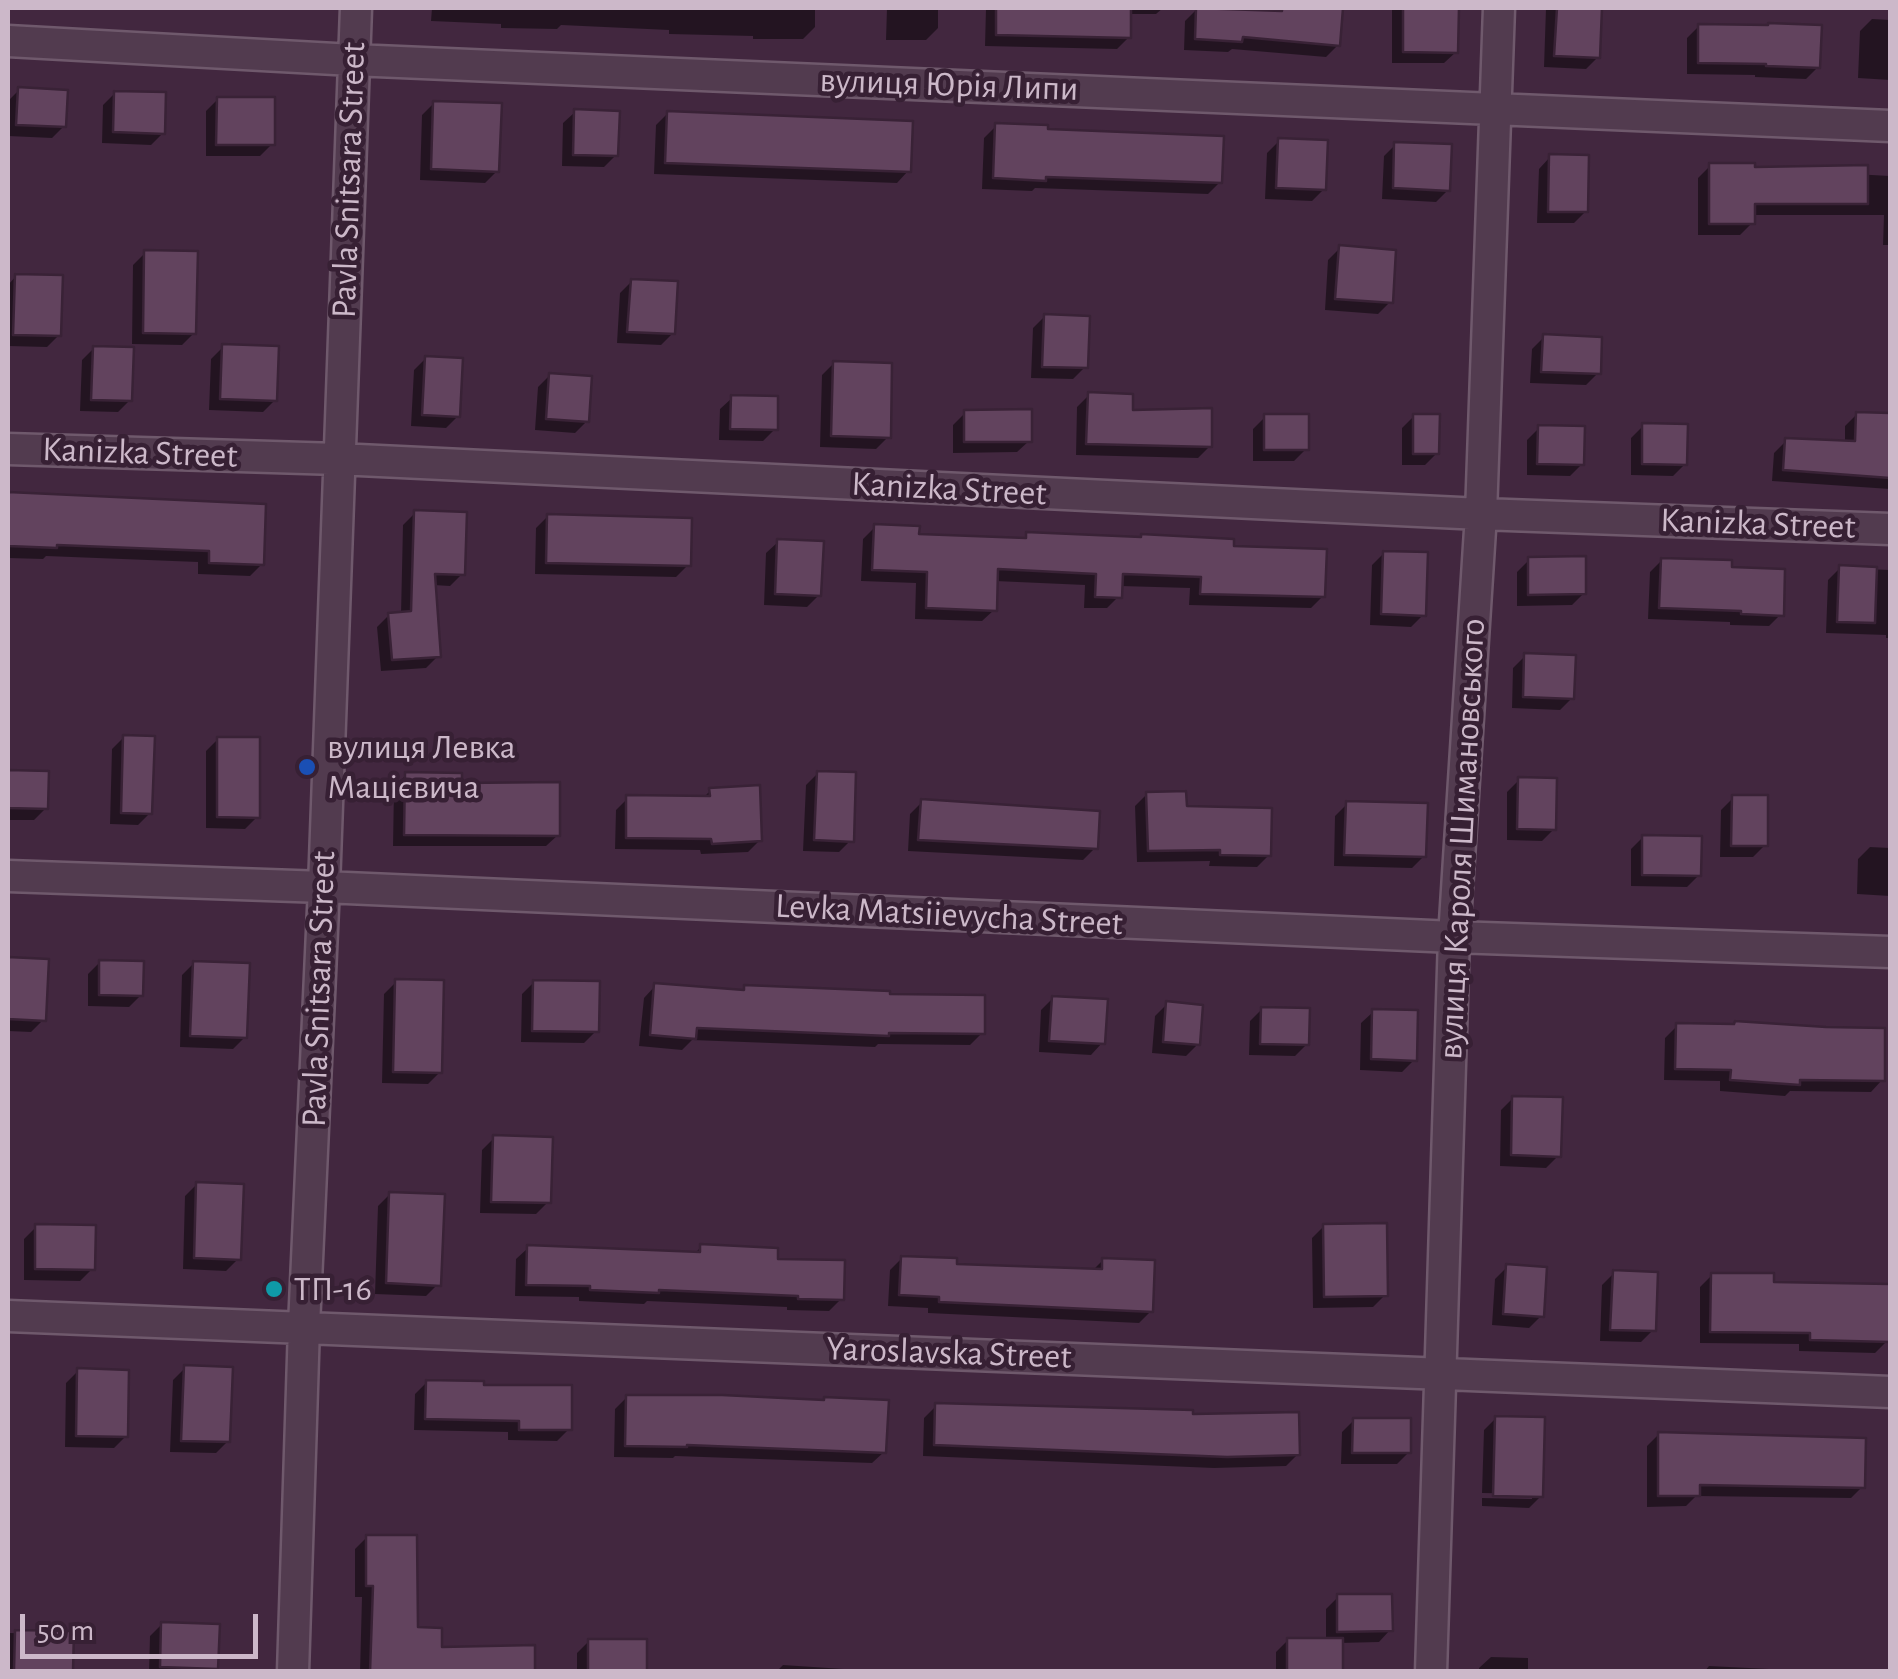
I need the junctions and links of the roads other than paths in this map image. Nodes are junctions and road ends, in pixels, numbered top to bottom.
1 (356, 8) edge
2 (1498, 8) edge
3 (8, 41) edge
4 (353, 60) junction
5 (1496, 108) junction
6 (1890, 126) edge
7 (8, 449) edge
8 (338, 459) junction
9 (1481, 514) junction
10 (1890, 529) edge
11 (8, 876) edge
12 (324, 887) junction
13 (1454, 937) junction
14 (1890, 952) edge
15 (8, 1316) edge
16 (304, 1326) junction
17 (1439, 1373) junction
18 (1890, 1392) edge
19 (294, 1672) edge
20 (1431, 1672) edge

1 - 4 street, Pavla Snitsara Street
2 - 5 street, вулиця Кароля Шимановського
3 - 4 street, вулиця Юрія Липи
4 - 5 street, вулиця Юрія Липи
4 - 8 street, Pavla Snitsara Street
5 - 6 street, вулиця Юрія Липи
5 - 9 street, вулиця Кароля Шимановського
7 - 8 street, Kanizka Street
8 - 9 street, Kanizka Street
8 - 12 street, Pavla Snitsara Street
9 - 10 street, Kanizka Street
9 - 13 street, вулиця Кароля Шимановського
11 - 12 street, Levka Matsiievycha Street
12 - 13 street, Levka Matsiievycha Street
12 - 16 street, Pavla Snitsara Street
13 - 14 street, Levka Matsiievycha Street
13 - 17 street, вулиця Кароля Шимановського
15 - 16 street, Yaroslavska Street
16 - 17 street, Yaroslavska Street
16 - 19 street, Pavla Snitsara Street
17 - 18 street, Yaroslavska Street
17 - 20 street, вулиця Кароля Шимановського

